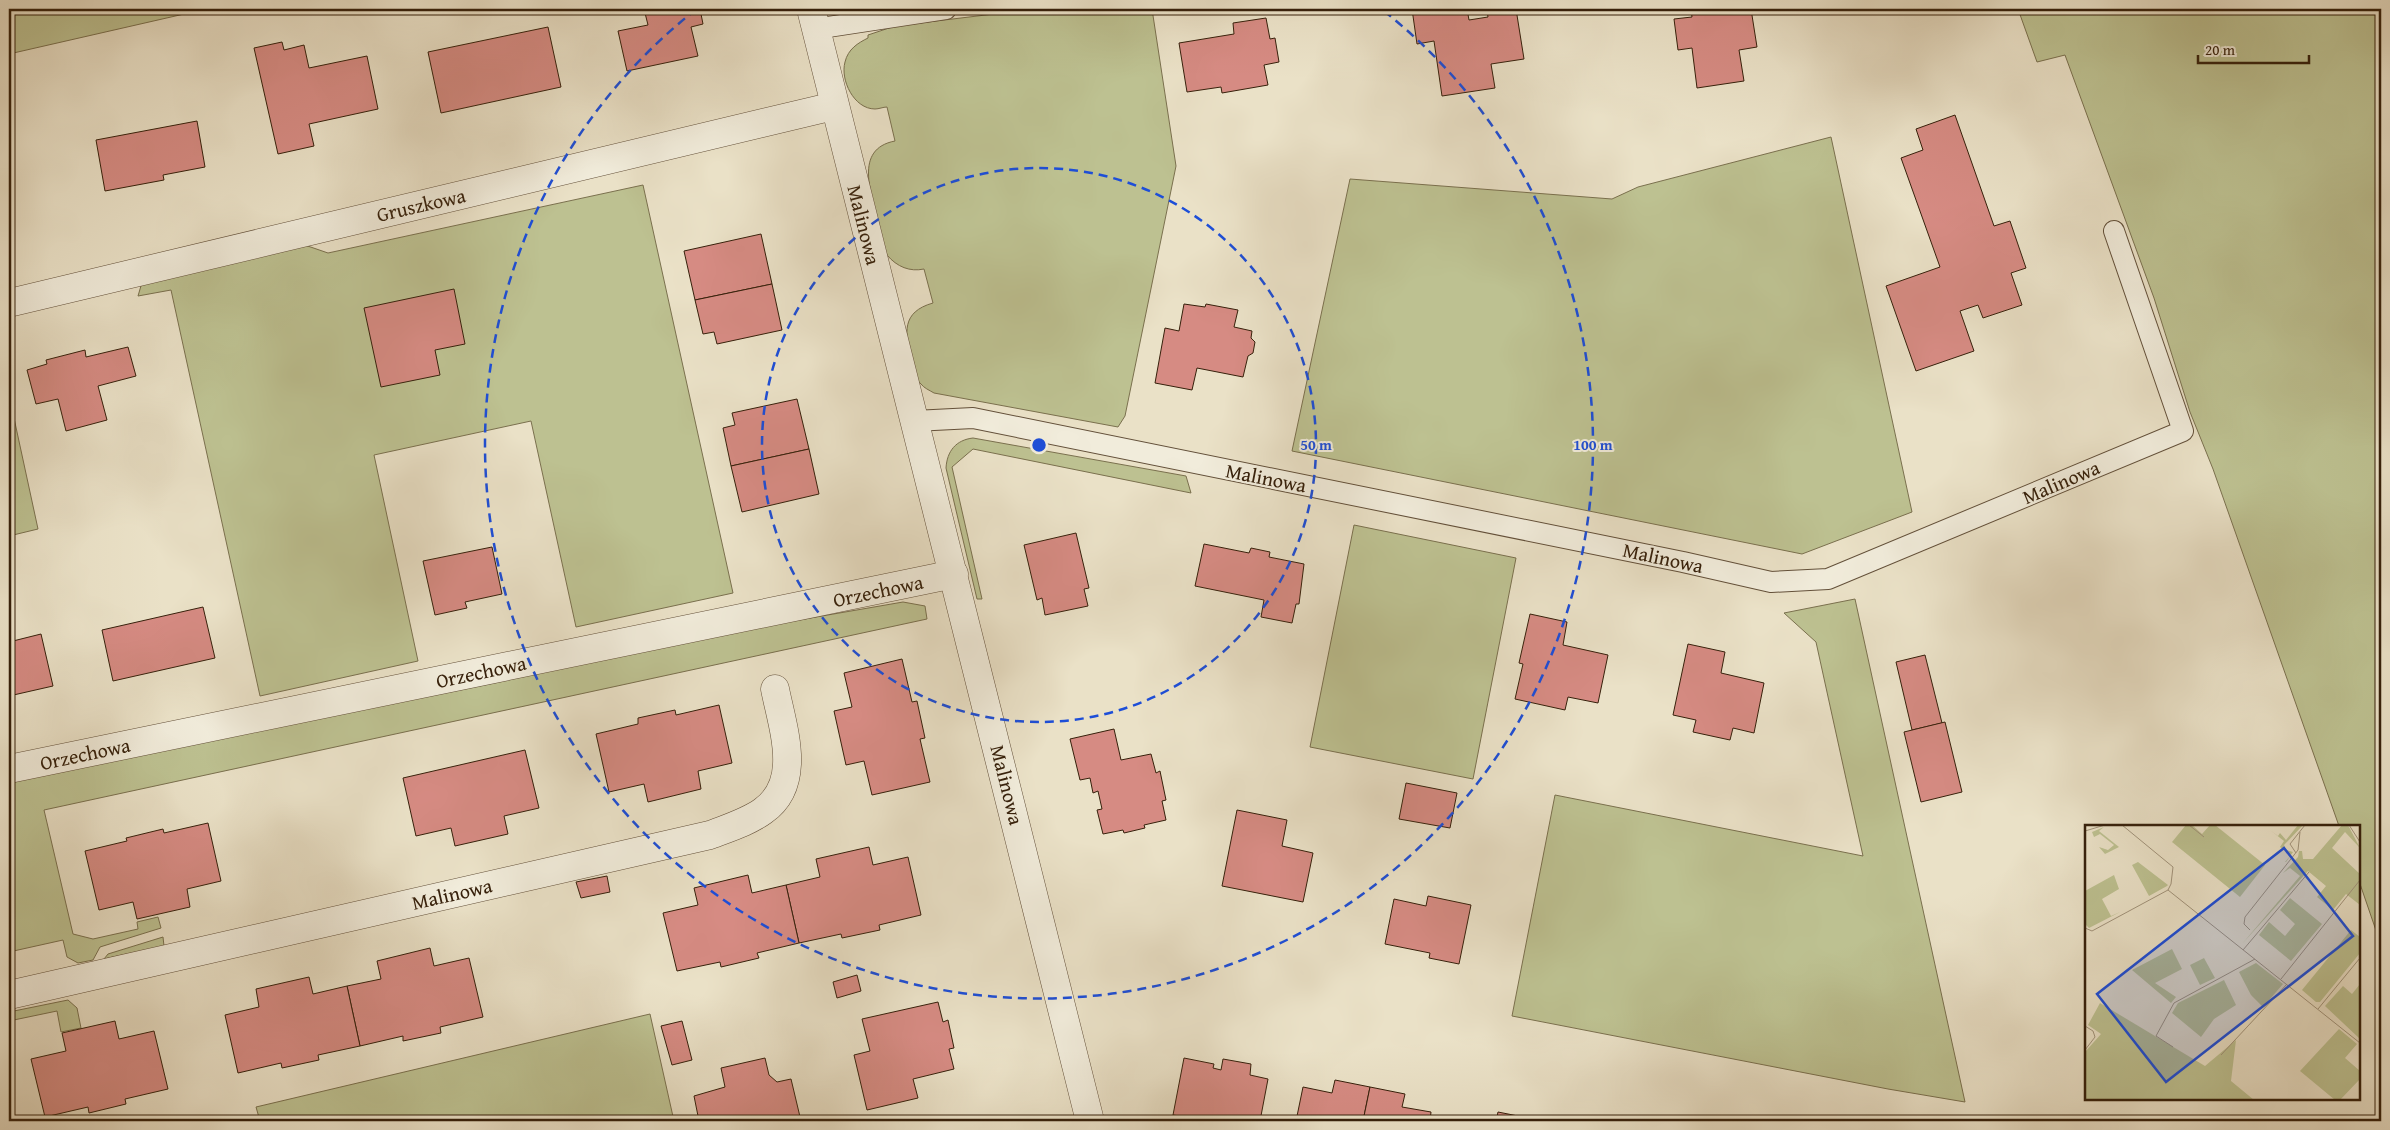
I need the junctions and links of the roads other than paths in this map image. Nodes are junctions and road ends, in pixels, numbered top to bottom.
1 (946, 9) edge
2 (813, 19) edge
3 (834, 106) junction
4 (2114, 231) dead end
5 (9, 304) edge
6 (914, 421) junction
7 (954, 574) junction
8 (775, 689) dead end
9 (9, 769) edge
10 (9, 995) edge
11 (1090, 1121) edge

1 - 2 lane, Malinowa
2 - 3 street, Malinowa
3 - 5 street, Gruszkowa
3 - 6 street, Malinowa
4 - 6 lane, Malinowa
6 - 7 street, Malinowa
7 - 9 street, Orzechowa
7 - 11 street, Malinowa
8 - 10 street, Malinowa

